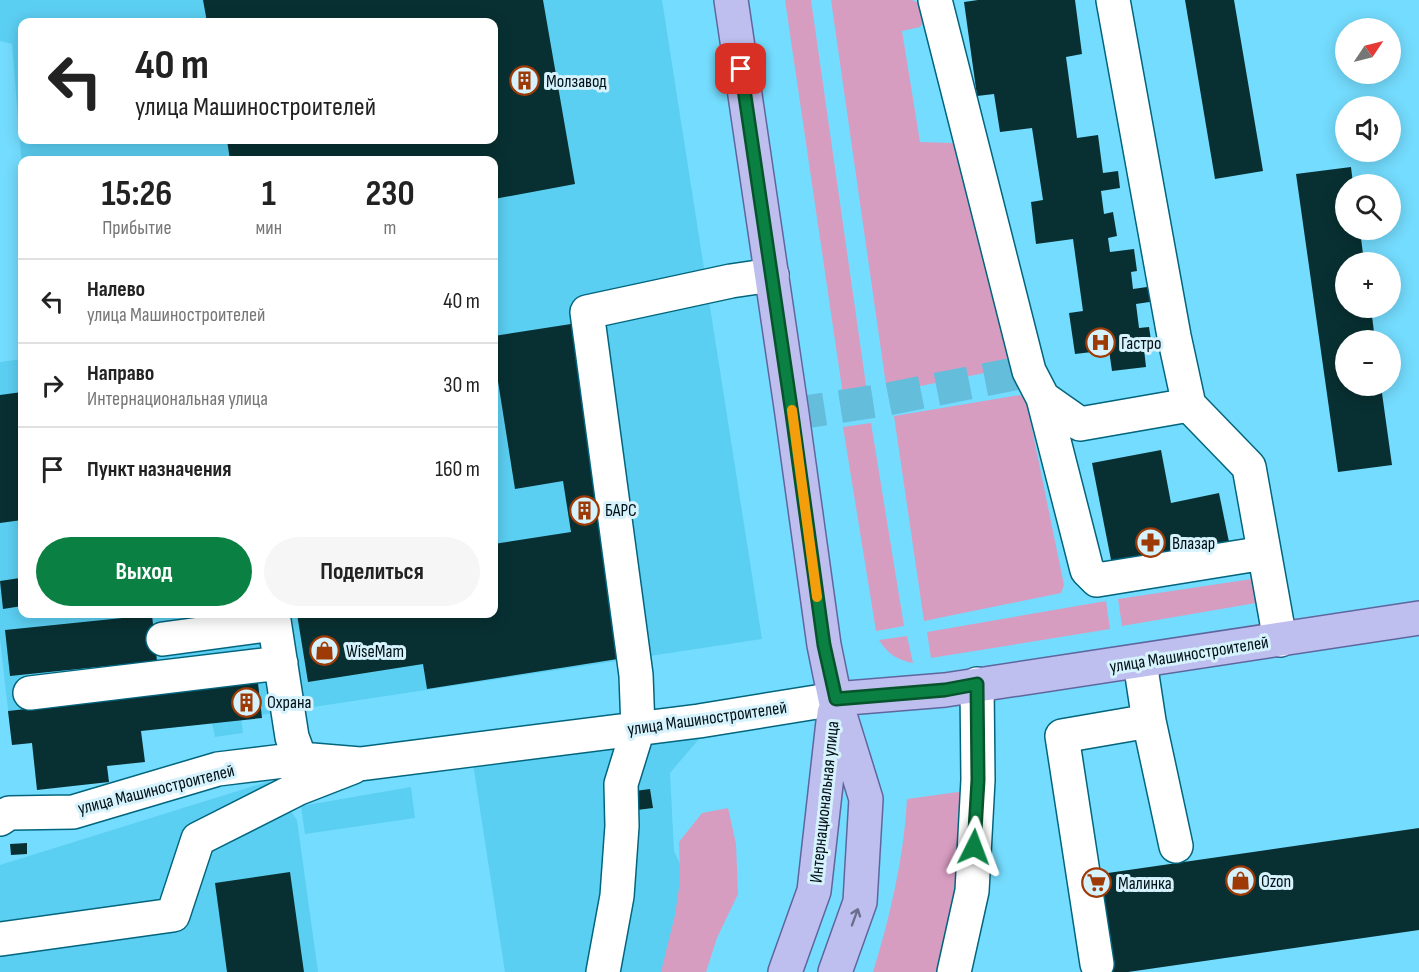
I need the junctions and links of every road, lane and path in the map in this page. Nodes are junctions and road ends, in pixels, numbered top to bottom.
1 (731, 0) edge
2 (935, 0) edge
3 (1113, 0) edge
4 (772, 275) junction
5 (1043, 398) junction
6 (1189, 405) junction
7 (1264, 553) junction
8 (1419, 618) edge
9 (274, 619) edge
10 (163, 639) dead end
11 (1280, 640) junction
12 (1140, 662) junction
13 (281, 663) junction
14 (977, 684) junction
15 (30, 693) dead end
16 (836, 699) junction
17 (1149, 721) junction
18 (639, 729) junction
19 (300, 759) junction
20 (360, 764) junction
21 (2, 810) edge
22 (1176, 846) dead end
23 (1, 939) edge
24 (1097, 964) dead end
25 (603, 972) edge
26 (785, 972) edge
27 (835, 972) edge
28 (954, 972) edge

1 - 4 main road, Интернациональная улица
2 - 5 street
3 - 6 street
4 - 16 main road, Интернациональная улица
4 - 18 street
5 - 6 street
5 - 7 street
6 - 7 street
7 - 11 street
8 - 11 main road, улица Машиностроителей
9 - 10 street
9 - 13 street
11 - 12 main road, улица Машиностроителей
12 - 14 main road, улица Машиностроителей
12 - 17 street
13 - 15 street
13 - 19 street
14 - 16 main road, улица Машиностроителей
14 - 28 street
16 - 18 street, улица Машиностроителей
16 - 26 main road, Интернациональная улица
27 -> 16 main road, Интернациональная улица
17 - 22 street
17 - 24 street
18 - 20 street, улица Машиностроителей
18 - 25 street
19 - 20 street, улица Машиностроителей
19 - 21 street, улица Машиностроителей
20 - 23 street

